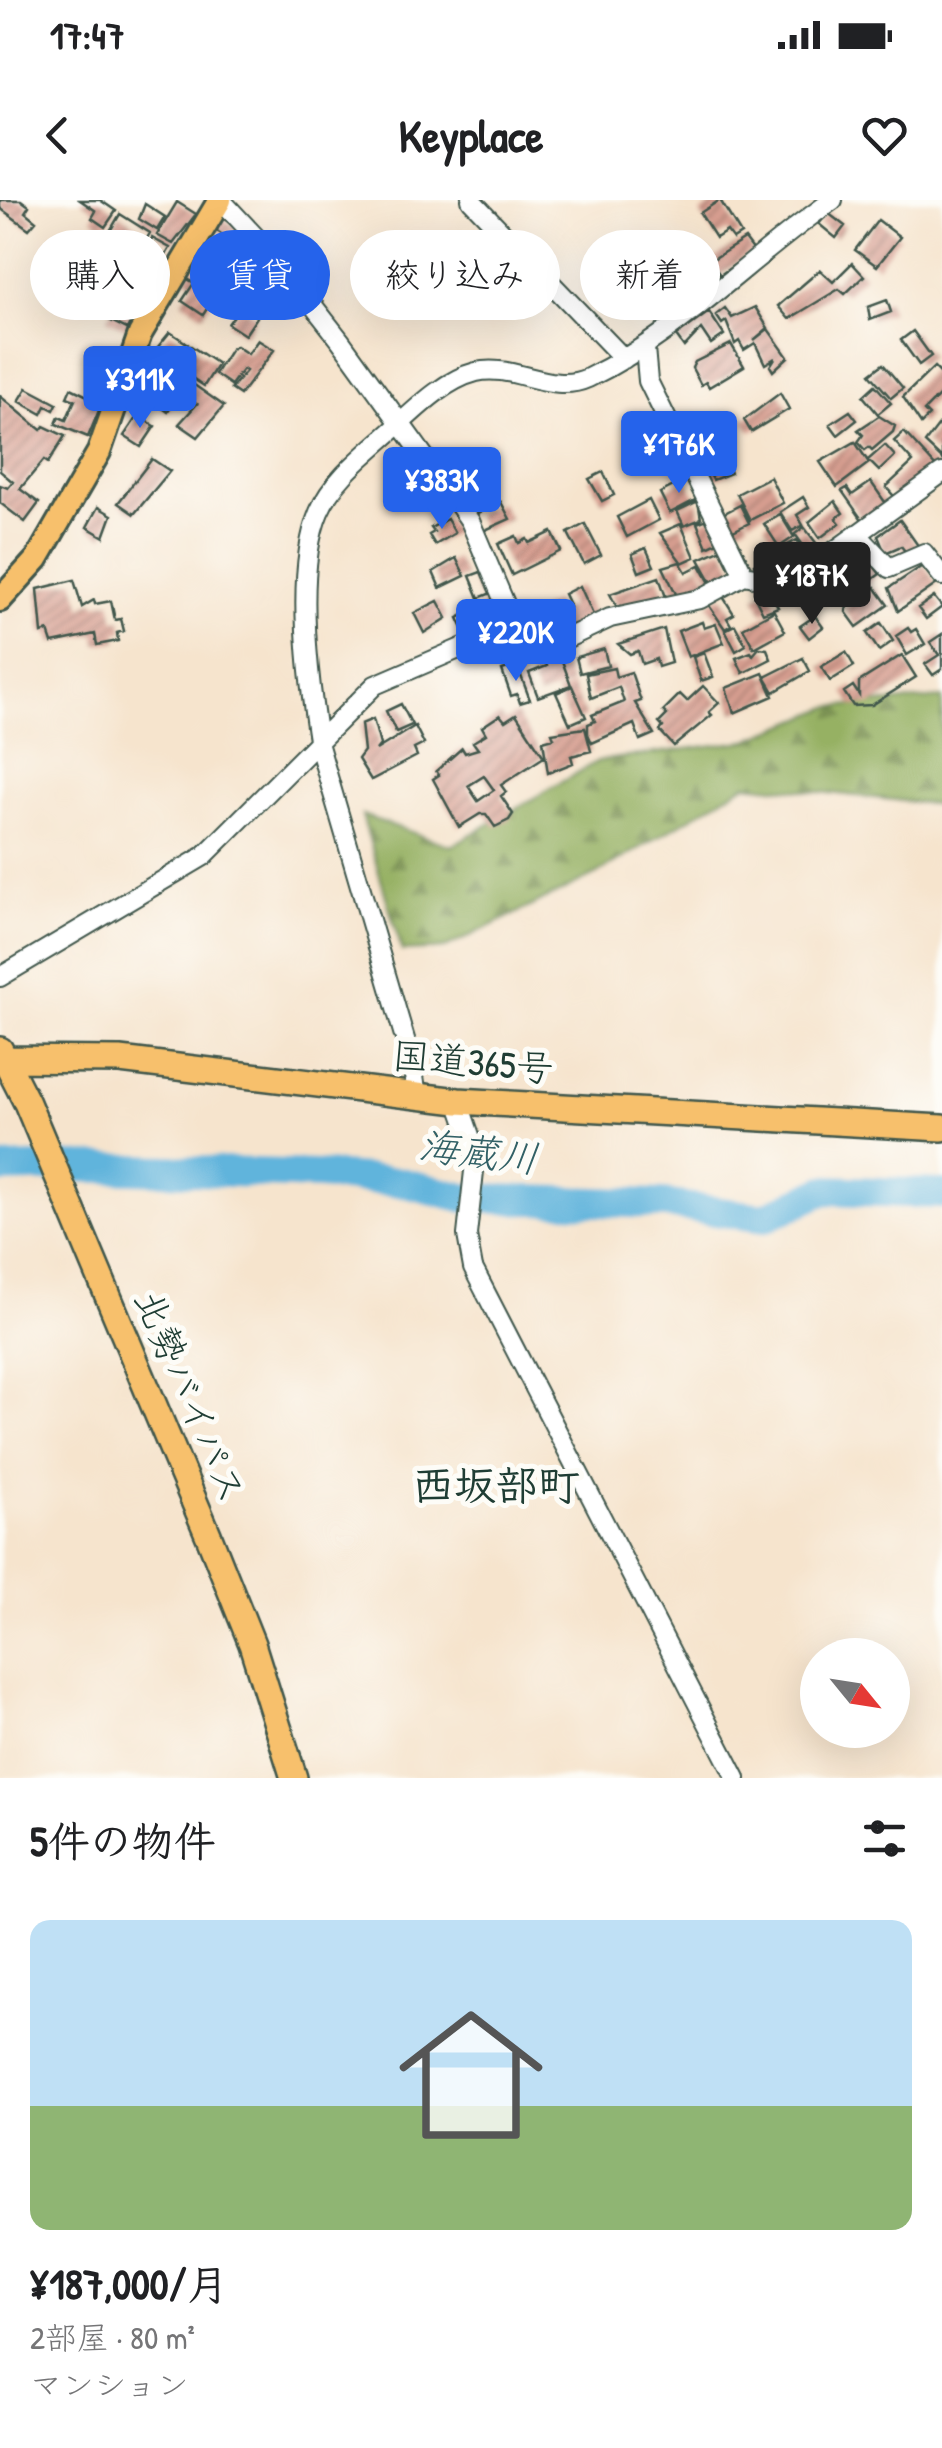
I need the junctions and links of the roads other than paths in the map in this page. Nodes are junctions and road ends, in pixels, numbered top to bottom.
1 (221, 200) edge
2 (471, 200) edge
3 (833, 200) edge
4 (645, 348) junction
5 (624, 359) junction
6 (399, 424) junction
7 (942, 473) edge
8 (857, 534) junction
9 (744, 575) junction
10 (942, 576) edge
11 (0, 600) edge
12 (516, 630) junction
13 (319, 746) junction
14 (0, 976) edge
15 (2, 1056) edge
16 (418, 1096) junction
17 (460, 1107) junction
18 (942, 1128) edge
19 (294, 1778) edge
20 (736, 1778) edge

1 - 6 street
1 - 11 main road
2 - 5 street
3 - 4 street
4 - 5 street
4 - 9 street
5 - 6 street
6 - 12 street
6 - 13 street
7 - 8 street
8 - 9 street
8 - 10 street
9 - 12 street
12 - 13 street
13 - 14 street
13 - 16 street
15 - 16 highway, 国道365号
15 - 19 highway, 北勢バイパス
16 - 17 highway, 国道365号
17 - 18 highway, 国道365号
17 - 20 street

